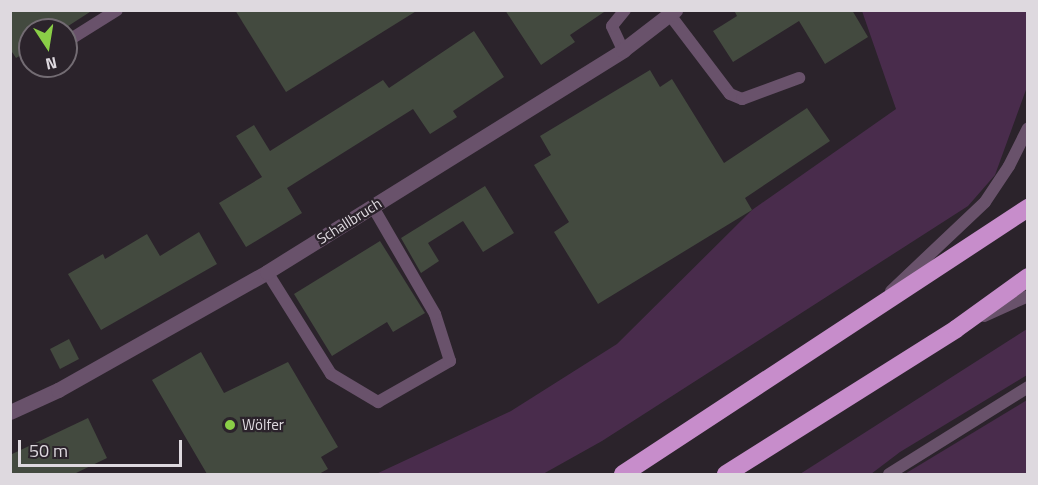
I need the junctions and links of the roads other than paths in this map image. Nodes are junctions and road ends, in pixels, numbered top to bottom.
1 (117, 10) edge
2 (625, 10) edge
3 (672, 13) edge
4 (78, 34) edge
5 (623, 50) junction
6 (799, 78) dead end
7 (1028, 128) edge
8 (373, 207) junction
9 (1028, 208) edge
10 (267, 272) junction
11 (1028, 277) edge
12 (1028, 296) edge
13 (861, 320) junction
14 (956, 329) junction
15 (1028, 387) edge
16 (10, 412) edge
17 (623, 474) edge
18 (726, 474) edge
19 (889, 474) edge

1 - 4 lane
2 - 5 lane
3 - 5 street, Schallbruch
3 - 6 lane
5 - 8 street, Schallbruch
7 - 13 lane
8 - 10 street, Schallbruch
8 - 10 lane
9 - 13 highway
10 - 16 street, Schallbruch
11 - 14 highway
12 - 14 lane
13 - 17 highway
14 - 18 highway
15 - 19 lane

